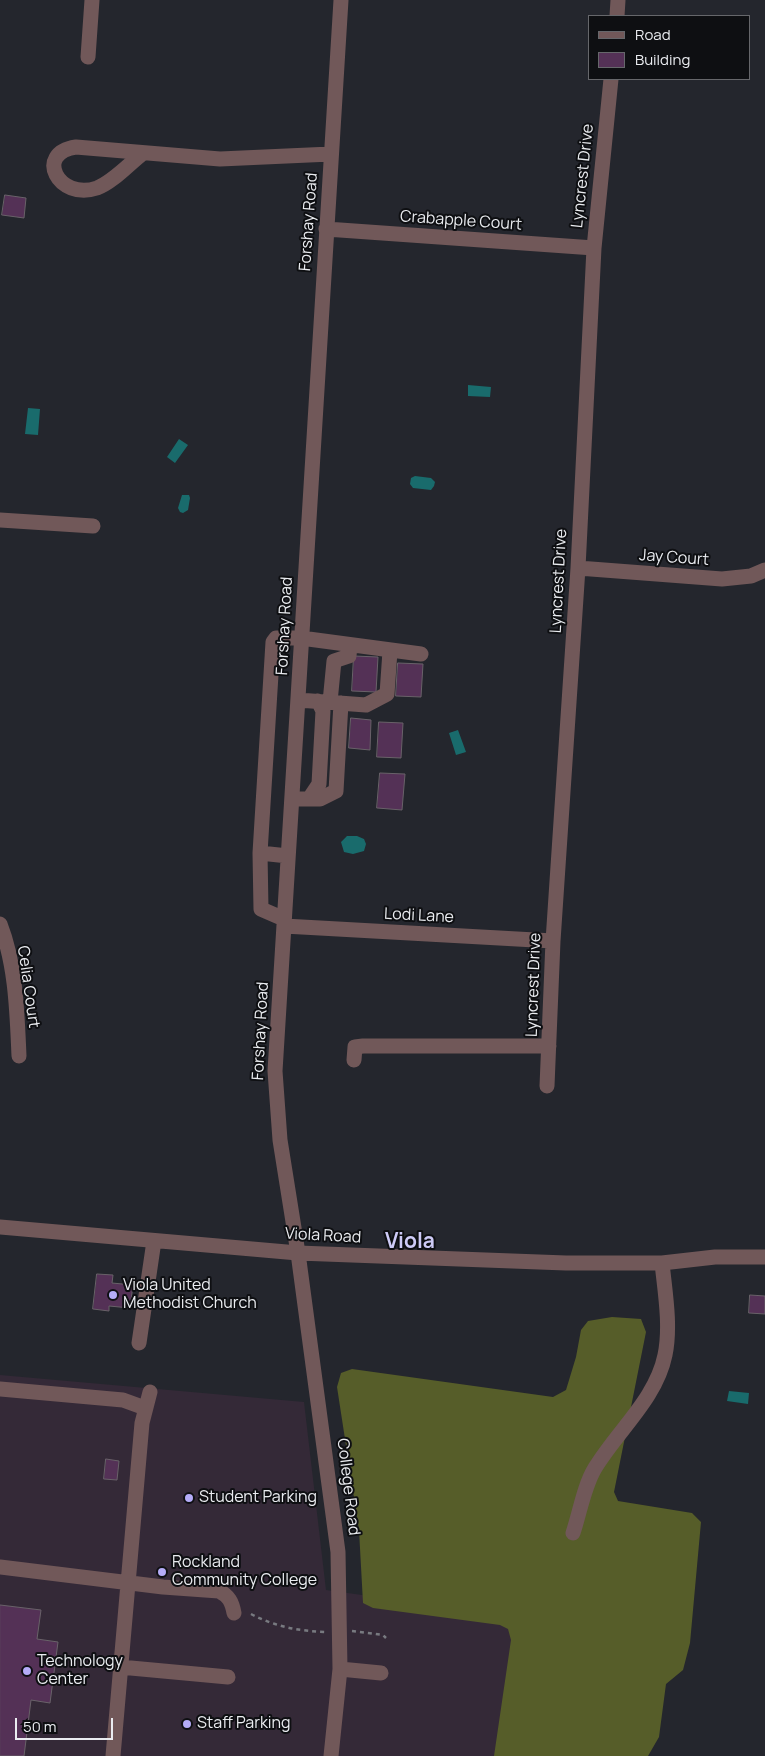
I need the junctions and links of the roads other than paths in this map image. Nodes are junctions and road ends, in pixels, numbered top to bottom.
1 (92, 0) edge
2 (341, 0) edge
3 (618, 0) edge
4 (617, 15) edge
5 (88, 57) dead end
6 (610, 80) edge
7 (143, 153) junction
8 (331, 154) junction
9 (326, 229) junction
10 (594, 248) junction
11 (0, 520) edge
12 (94, 526) dead end
13 (578, 568) junction
14 (765, 570) edge
15 (301, 638) junction
16 (350, 645) junction
17 (390, 651) junction
18 (420, 654) dead end
19 (298, 700) junction
20 (330, 702) junction
21 (292, 799) junction
22 (309, 799) junction
23 (260, 853) junction
24 (288, 856) junction
25 (284, 923) junction
26 (0, 924) edge
27 (553, 941) junction
28 (549, 1046) junction
29 (18, 1056) dead end
30 (354, 1060) dead end
31 (547, 1086) dead end
32 (0, 1227) edge
33 (154, 1240) junction
34 (298, 1253) junction
35 (765, 1257) edge
36 (662, 1263) junction
37 (139, 1343) dead end
38 (0, 1390) edge
39 (150, 1392) dead end
40 (145, 1408) junction
41 (573, 1533) dead end
42 (0, 1567) edge
43 (127, 1582) junction
44 (234, 1613) dead end
45 (120, 1667) junction
46 (340, 1669) junction
47 (381, 1673) dead end
48 (228, 1678) dead end
49 (113, 1756) edge
50 (331, 1756) edge

1 - 5 street
2 - 8 street, Forshay Road
3 - 4 street
6 - 10 street, Lyncrest Drive
7 - 7 street
7 - 8 street
8 - 9 street, Forshay Road
9 - 10 street, Crabapple Court
9 - 15 street, Forshay Road
10 - 13 street, Lyncrest Drive
11 - 12 street
13 - 14 street, Jay Court
13 - 27 street, Lyncrest Drive
15 - 16 street
15 - 19 street, Forshay Road
15 - 23 street
16 - 17 street
16 - 20 street
17 - 18 street
17 - 20 street
19 - 20 street
19 - 21 street, Forshay Road
20 - 22 street
20 - 22 street
21 - 22 street
21 - 24 street, Forshay Road
23 - 24 street
23 - 25 street, Lodi Lane
24 - 25 street, Forshay Road
25 - 27 street, Lodi Lane
25 - 34 street, Forshay Road
26 - 29 street, Celia Court
27 - 28 street, Lyncrest Drive
28 - 30 street
28 - 31 street, Lyncrest Drive
32 - 33 street, Viola Road
33 - 34 street, Viola Road
33 - 37 street
34 - 36 street, Viola Road
34 - 46 street, College Road
35 - 36 street, Viola Road
36 - 41 street
38 - 40 street
39 - 40 street
40 - 43 street
42 - 43 street
43 - 44 street
43 - 45 street
45 - 48 street
45 - 49 street
46 - 47 street
46 - 50 street, College Road

